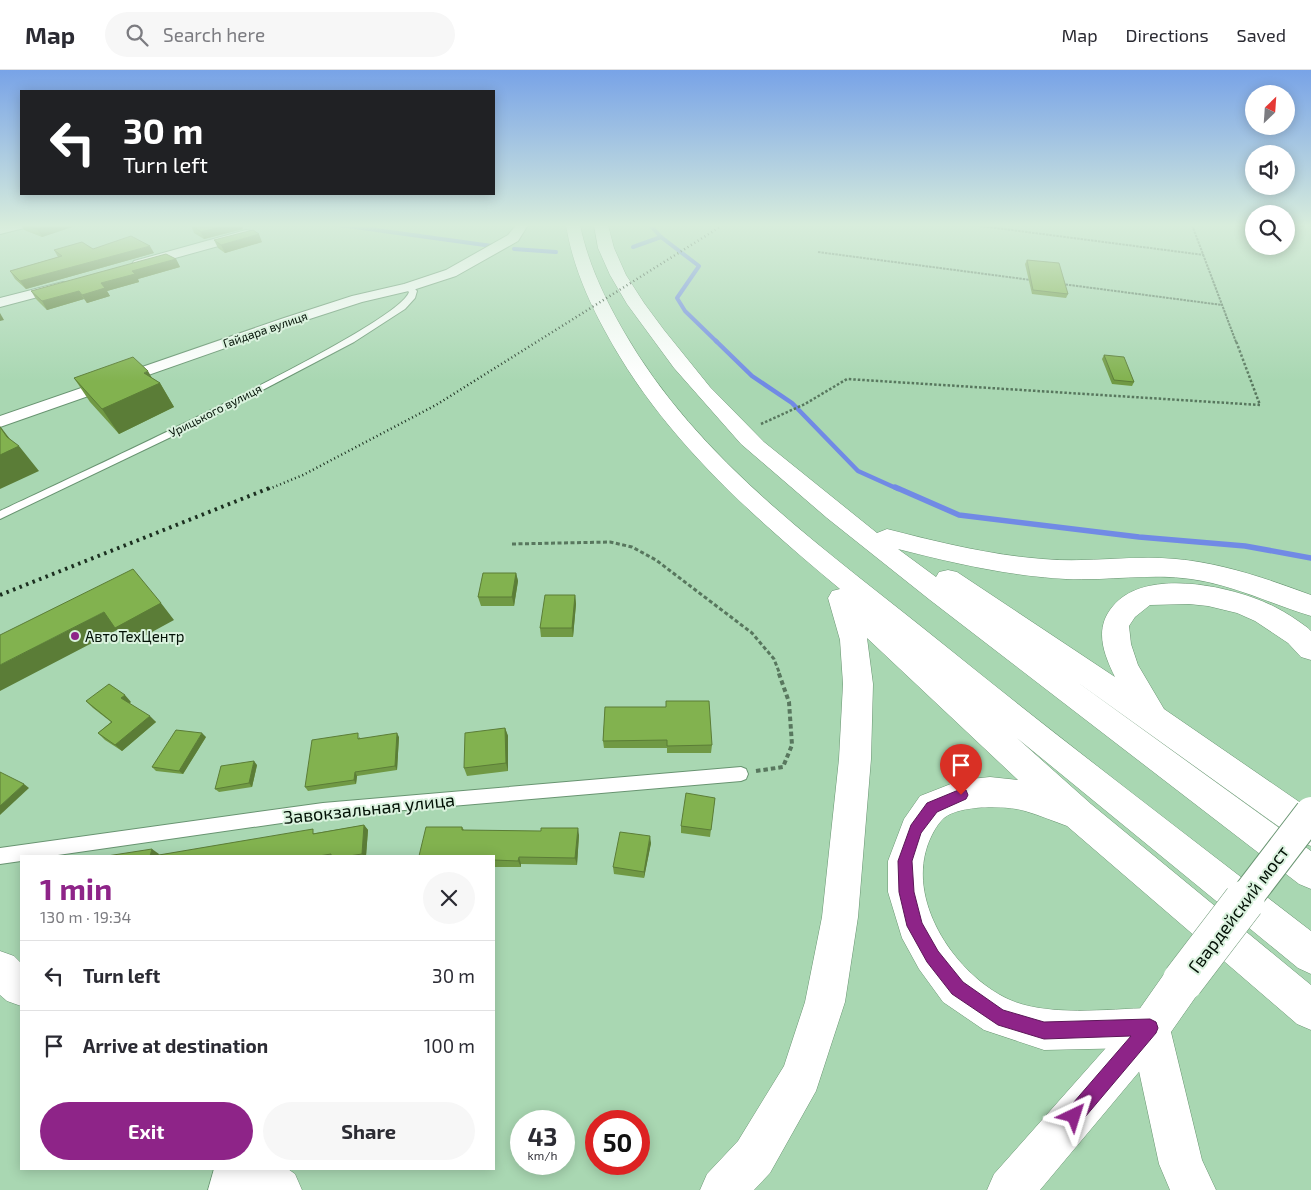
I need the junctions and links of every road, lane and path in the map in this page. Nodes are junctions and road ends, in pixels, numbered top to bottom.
1 (440, 277) edge
2 (589, 277) edge
3 (621, 277) edge
4 (1014, 277) edge
5 (1212, 277) edge
6 (1035, 280) edge
7 (75, 282) edge
8 (1055, 283) edge
9 (408, 287) junction
10 (0, 303) edge
11 (1222, 305) junction
12 (0, 422) edge
13 (742, 432) junction
14 (0, 515) edge
15 (769, 515) junction
16 (848, 523) junction
17 (887, 537) junction
18 (512, 544) dead end
19 (840, 596) junction
20 (1311, 606) edge
21 (1311, 649) edge
22 (1156, 720) junction
23 (741, 774) joint
24 (1311, 813) edge
25 (1079, 815) junction
26 (1311, 830) edge
27 (0, 856) edge
28 (1311, 872) edge
29 (1311, 954) edge
30 (0, 970) edge
31 (20, 986) edge
32 (1311, 1010) edge
33 (1150, 1028) junction
34 (236, 1170) edge
35 (253, 1170) edge
36 (231, 1190) edge
37 (279, 1190) edge
38 (723, 1190) edge
39 (1010, 1190) edge
40 (1194, 1190) edge

1 - 9 street, Гайдара вулиця
2 - 15 main road
3 - 13 main road
4 - 6 path
5 - 11 path
7 - 10 street
8 - 11 path
9 - 12 street, Гайдара вулиця
9 - 14 lane, Урицького вулиця
11 - 13 path
13 - 16 main road
15 - 19 main road
15 - 29 main road
16 - 17 main road
16 - 28 main road
17 - 20 main road
17 - 22 main road
18 - 23 path
19 - 25 main road
19 - 38 main road
21 - 22 main road
22 - 26 main road
23 - 27 lane, Завокзальная улица
24 - 33 main road, Гвардейский мост, bridge
25 - 32 main road
25 - 33 main road
30 - 31 main road
33 - 39 main road, Гвардейский мост
33 - 40 main road
34 - 36 main road
35 - 37 main road

